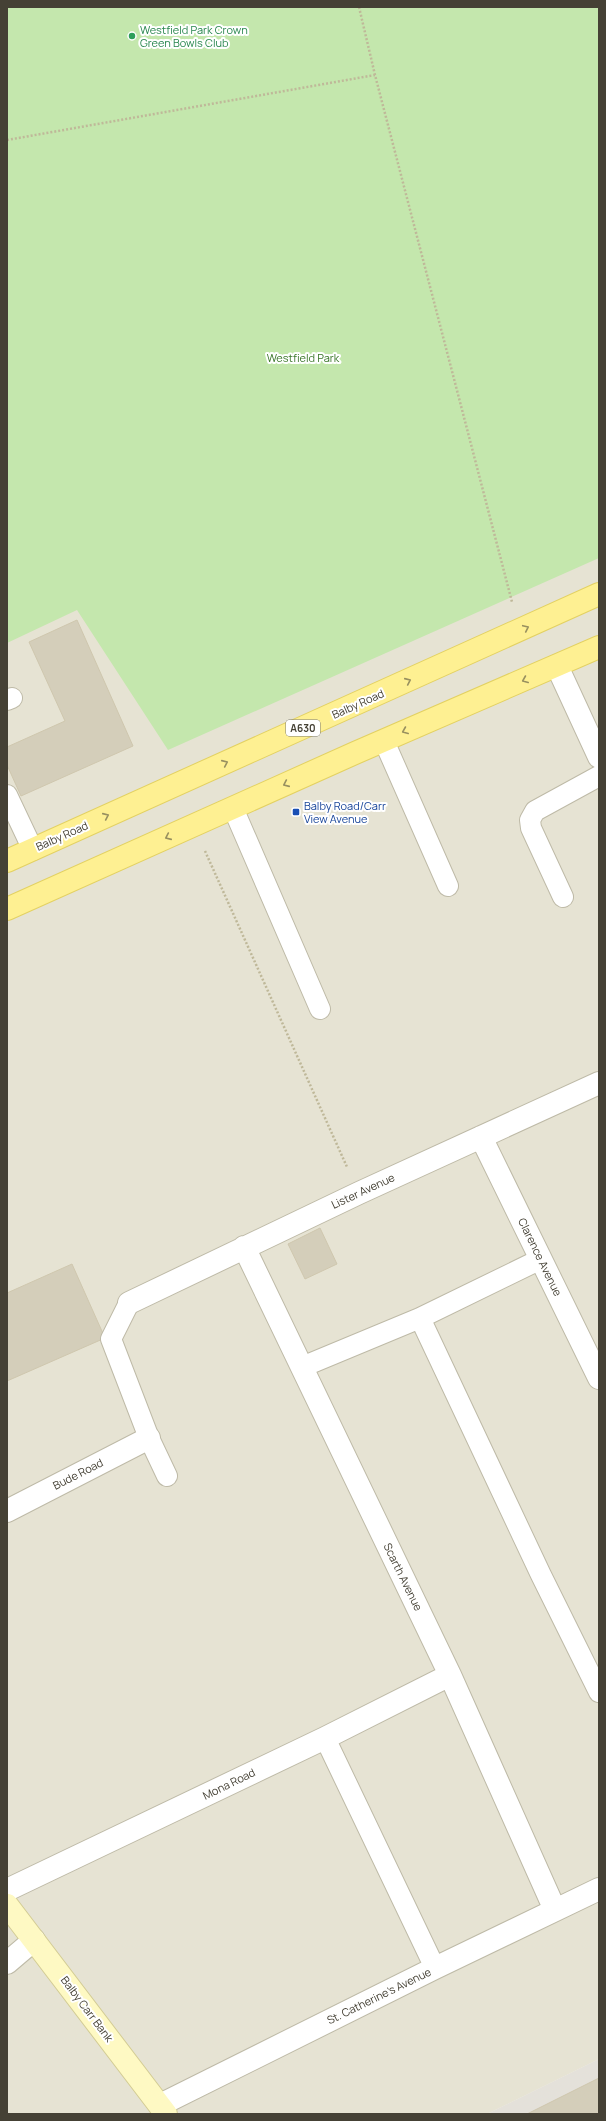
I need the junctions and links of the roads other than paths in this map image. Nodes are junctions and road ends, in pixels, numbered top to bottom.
1 (599, 594) edge
2 (599, 647) edge
3 (557, 666) junction
4 (384, 740) junction
5 (599, 757) edge
6 (599, 776) edge
7 (7, 795) edge
8 (233, 808) junction
9 (33, 850) junction
10 (7, 861) edge
11 (448, 886) dead end
12 (563, 896) dead end
13 (7, 909) edge
14 (320, 1009) dead end
15 (599, 1084) edge
16 (481, 1137) junction
17 (244, 1247) junction
18 (540, 1258) junction
19 (129, 1303) joint
20 (420, 1318) junction
21 (302, 1367) junction
22 (599, 1378) edge
23 (149, 1438) junction
24 (167, 1476) dead end
25 (7, 1511) edge
26 (450, 1675) junction
27 (599, 1692) edge
28 (325, 1738) junction
29 (7, 1890) edge
30 (599, 1890) edge
31 (7, 1905) edge
32 (555, 1910) junction
33 (34, 1940) junction
34 (7, 1963) edge
35 (435, 1968) junction
36 (163, 2109) edge

9 -> 1 main road, Balby Road / A630
2 - 3 main road
3 -> 4 main road
3 - 5 street
4 -> 8 main road
4 - 11 lane
6 - 12 lane
7 - 9 lane
8 -> 13 main road
8 - 14 lane
9 - 10 main road, Balby Road / A630
15 - 16 street, Lister Avenue
16 - 17 street, Lister Avenue
16 - 18 street, Clarence Avenue
17 - 19 street, Lister Avenue
17 - 21 street, Scarth Avenue
18 - 20 lane
18 - 22 street, Clarence Avenue
19 - 23 lane
20 - 21 lane
20 - 27 lane
21 - 26 street, Scarth Avenue
23 - 24 lane
23 - 25 street, Bude Road
26 - 28 street, Mona Road
26 - 32 street, Scarth Avenue
28 - 29 street, Mona Road
28 - 35 lane
30 - 32 street, St. Catherine's Avenue
31 - 33 street, Balby Carr Bank
32 - 35 street, St. Catherine's Avenue
33 - 34 street
33 - 36 street, Balby Carr Bank
35 - 36 street, St. Catherine's Avenue

